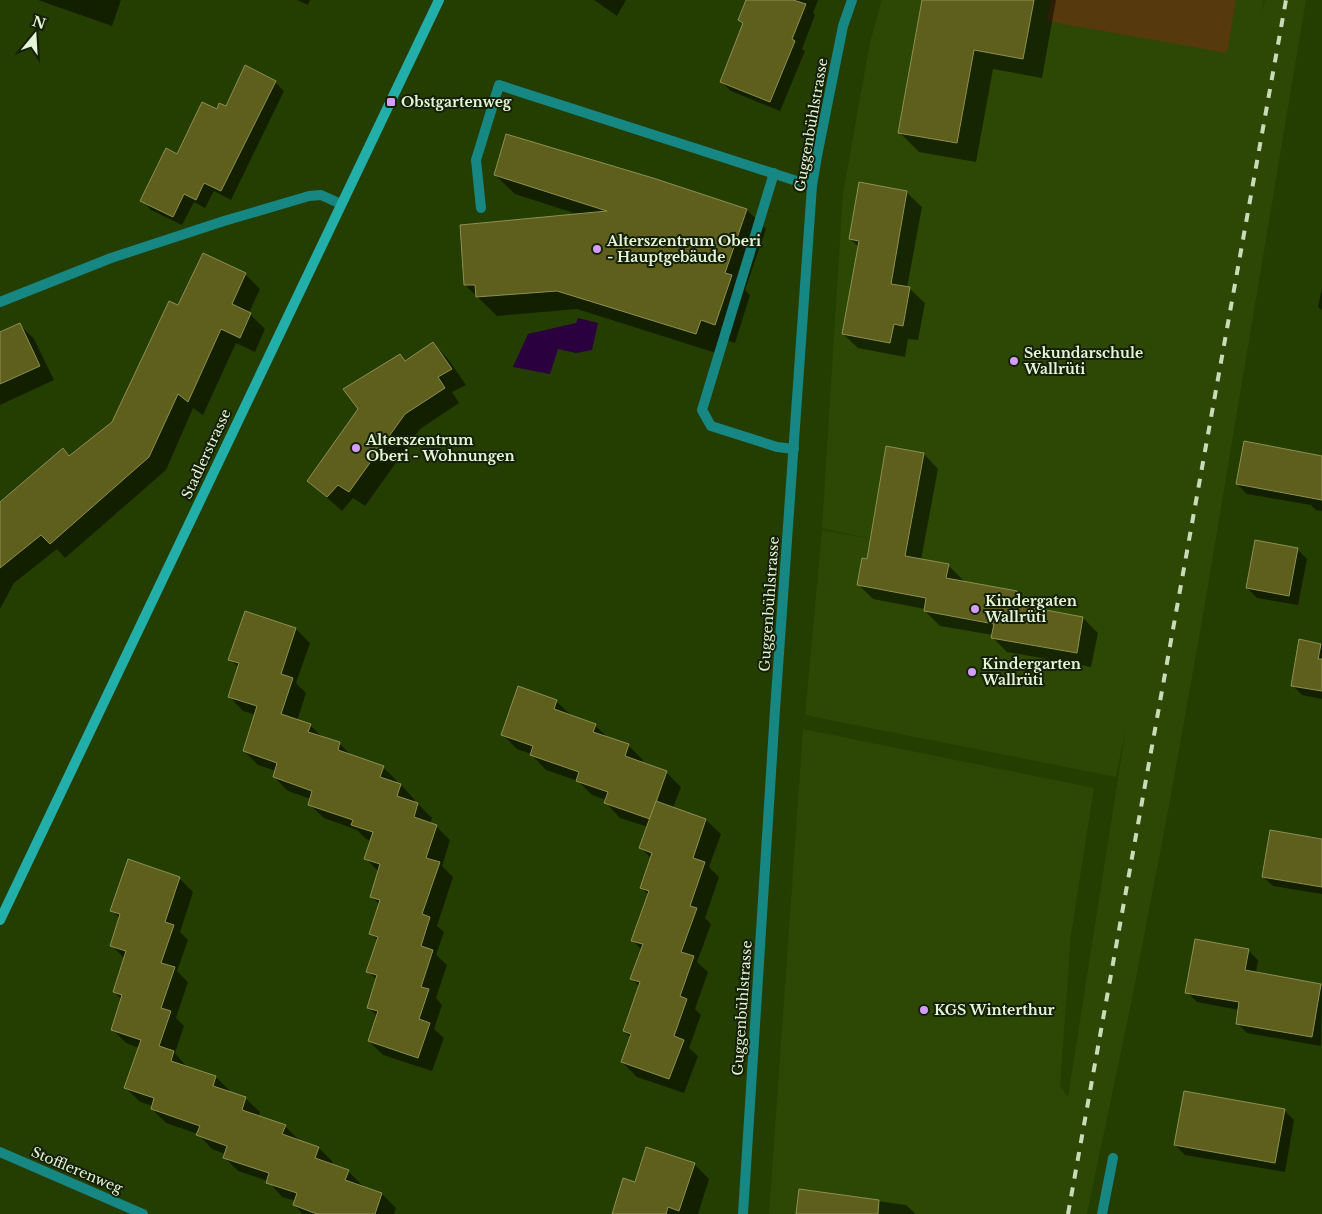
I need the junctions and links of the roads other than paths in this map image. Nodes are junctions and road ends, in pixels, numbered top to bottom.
1 (439, 0) edge
2 (852, 0) edge
3 (774, 173) junction
4 (812, 186) junction
5 (341, 204) junction
6 (481, 208) dead end
7 (0, 302) edge
8 (794, 449) junction
9 (0, 920) edge
10 (0, 1152) edge
11 (1113, 1158) dead end
12 (143, 1214) edge
13 (743, 1214) edge
14 (1102, 1214) edge

1 - 5 main road, Stadlerstrasse
2 - 4 street, Guggenbühlstrasse
3 - 4 street
3 - 6 street
3 - 8 street
4 - 8 street, Guggenbühlstrasse
5 - 7 street
5 - 9 main road, Stadlerstrasse
8 - 13 street, Guggenbühlstrasse
10 - 12 street, Stofflerenweg
11 - 14 street

